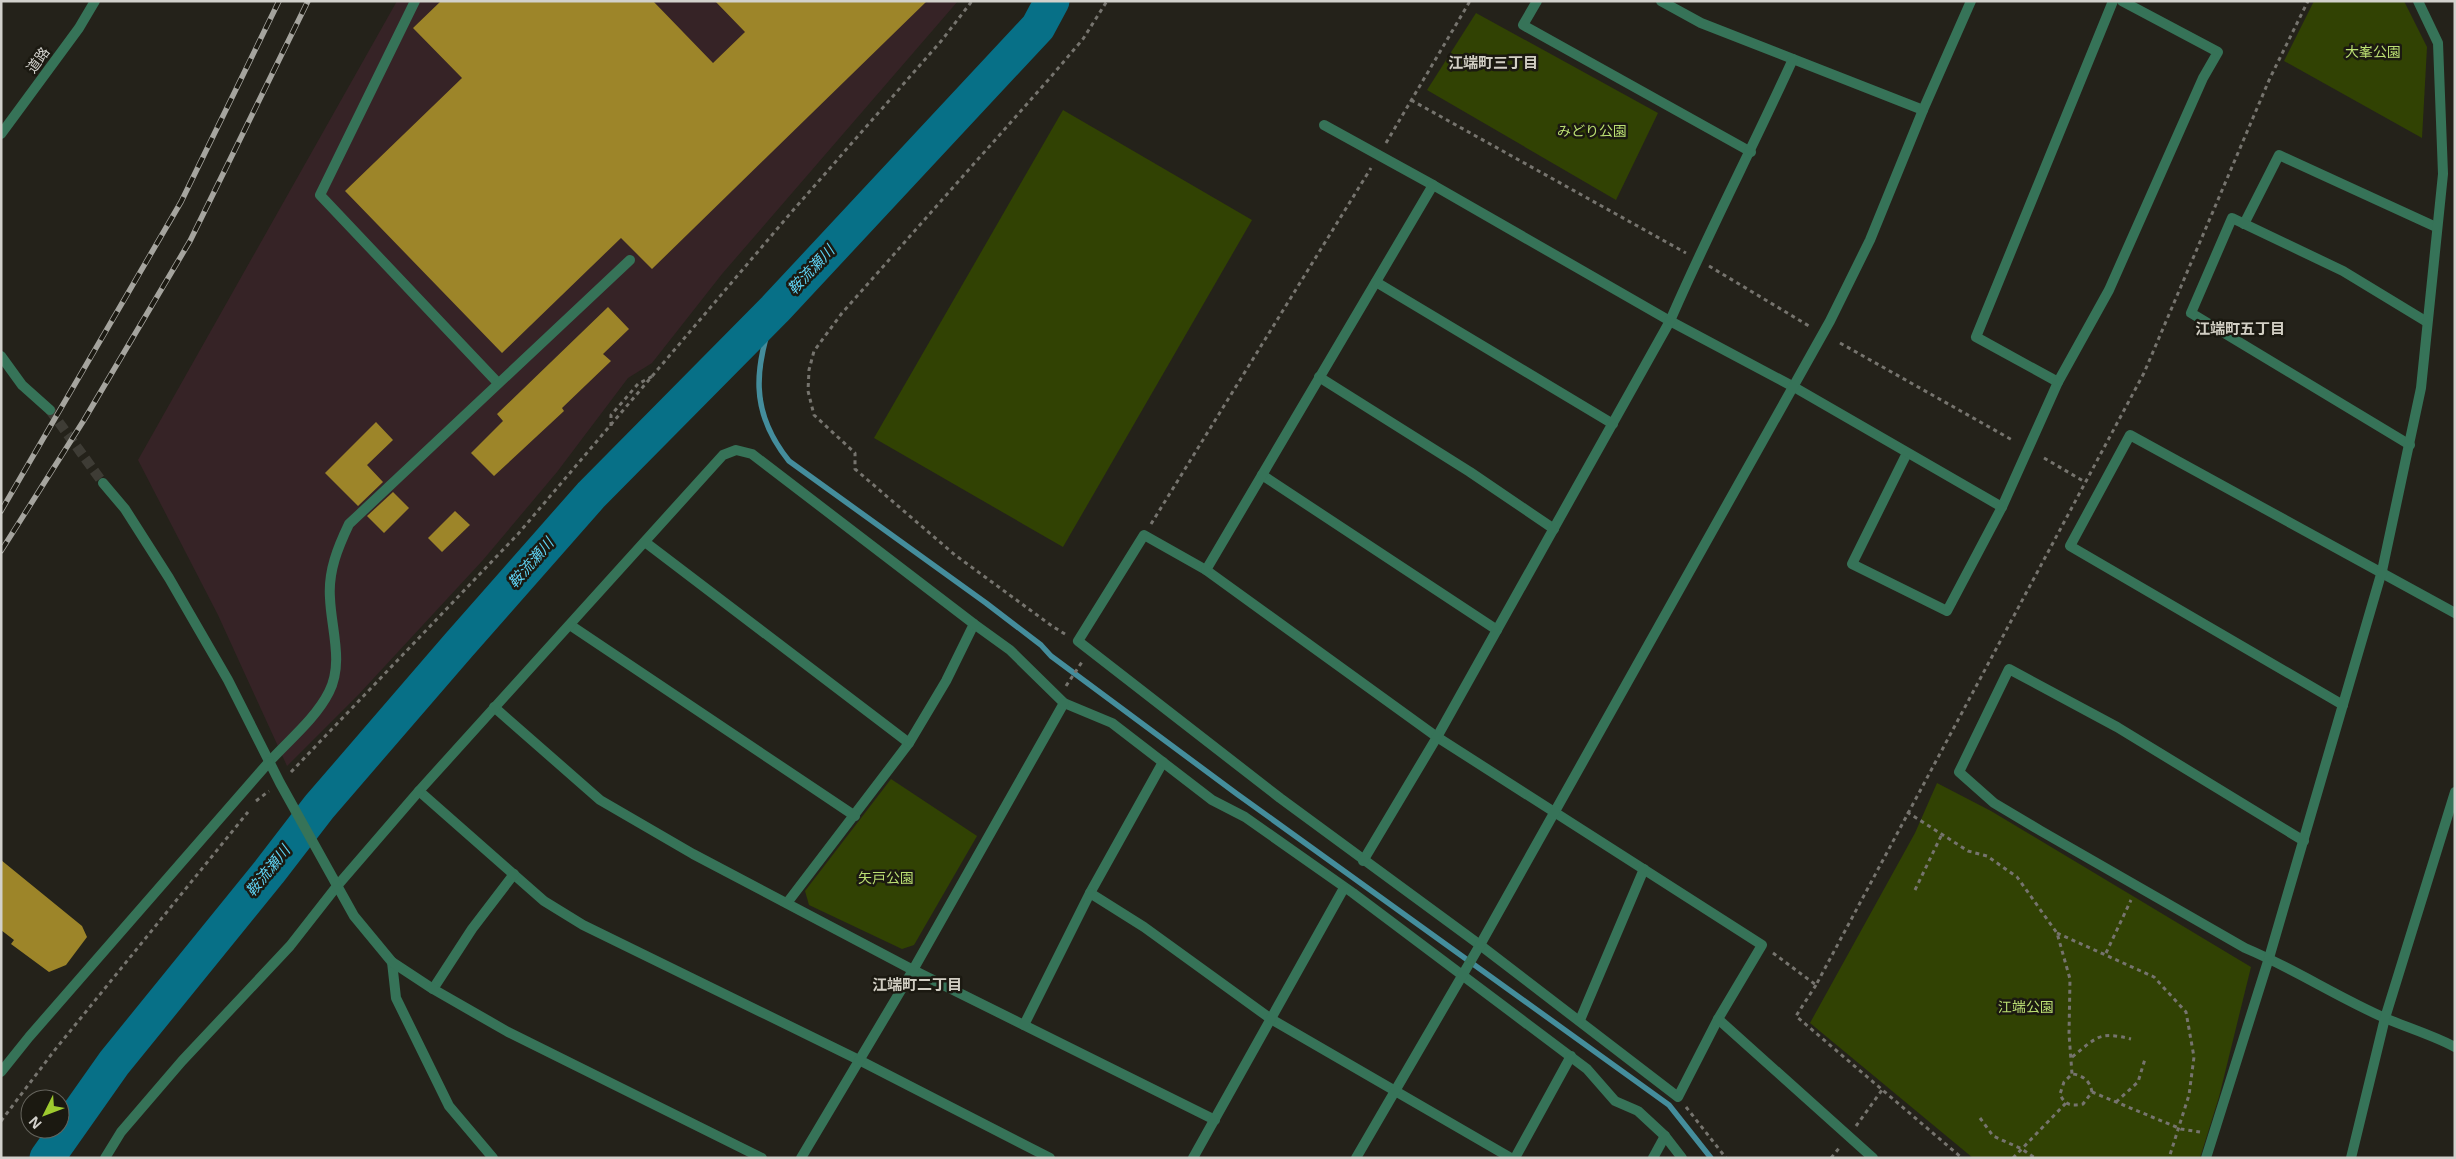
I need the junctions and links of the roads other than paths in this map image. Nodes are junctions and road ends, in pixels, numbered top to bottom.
1 (95, 1) edge
2 (415, 1) edge
3 (1537, 1) edge
4 (1661, 1) edge
5 (1971, 1) edge
6 (2113, 1) edge
7 (2122, 1) edge
8 (2418, 1) edge
9 (1793, 59) junction
10 (1924, 110) junction
11 (1324, 126) dead end
12 (1, 134) edge
13 (1751, 152) junction
14 (2443, 174) junction
15 (2455, 175) edge
16 (1433, 185) junction
17 (2244, 224) junction
18 (2436, 227) junction
19 (630, 260) dead end
20 (1376, 282) junction
21 (1670, 321) junction
22 (2427, 322) junction
23 (1, 356) edge
24 (1319, 377) junction
25 (2058, 382) junction
26 (498, 383) junction
27 (1794, 388) junction
28 (50, 410) tunnel mouth
29 (1613, 424) junction
30 (2410, 445) junction
31 (1907, 453) junction
32 (1262, 476) junction
33 (103, 483) tunnel mouth
34 (2002, 507) junction
35 (1554, 530) junction
36 (644, 542) junction
37 (1206, 570) junction
38 (2382, 571) junction
39 (2455, 613) edge
40 (974, 624) junction
41 (570, 625) junction
42 (1497, 630) junction
43 (1064, 703) junction
44 (2343, 704) junction
45 (494, 707) junction
46 (1437, 737) junction
47 (909, 743) junction
48 (269, 762) junction
49 (1163, 762) junction
50 (419, 791) junction
51 (2455, 792) edge
52 (1554, 810) junction
53 (855, 816) junction
54 (2304, 841) junction
55 (1363, 861) junction
56 (1644, 869) junction
57 (514, 874) junction
58 (334, 881) junction
59 (1344, 888) junction
60 (1090, 893) junction
61 (787, 903) junction
62 (1478, 947) junction
63 (2269, 958) junction
64 (392, 962) junction
65 (913, 970) junction
66 (1463, 974) junction
67 (433, 989) junction
68 (2385, 1018) junction
69 (1272, 1019) junction
70 (1718, 1019) junction
71 (1580, 1020) junction
72 (1024, 1026) junction
73 (2455, 1047) edge
74 (1571, 1056) junction
75 (859, 1060) junction
76 (1, 1072) edge
77 (1395, 1090) junction
78 (1216, 1120) junction
79 (1665, 1136) junction
80 (105, 1158) edge
81 (493, 1158) edge
82 (762, 1158) edge
83 (802, 1158) edge
84 (1050, 1158) edge
85 (1193, 1158) edge
86 (1356, 1158) edge
87 (1511, 1158) edge
88 (1515, 1158) edge
89 (1653, 1158) edge
90 (1682, 1158) edge
91 (1874, 1158) edge
92 (2206, 1158) edge
93 (2351, 1158) edge

1 - 12 street, 道路
2 - 26 street
3 - 13 street
4 - 9 street
5 - 10 street
6 - 25 street
7 - 25 street
8 - 14 street
9 - 10 street
9 - 13 street
10 - 27 street
11 - 16 street
13 - 21 street
14 - 15 street
14 - 18 street
16 - 20 street
16 - 21 street
17 - 18 street
17 - 22 street
17 - 30 street
18 - 22 street
19 - 26 street
20 - 24 street
20 - 29 street
21 - 27 street
21 - 29 street
22 - 30 street
23 - 28 street
24 - 32 street
24 - 35 street
25 - 34 street
26 - 48 street
27 - 31 street
27 - 52 street
29 - 35 street
30 - 38 street
31 - 34 street
31 - 34 street
32 - 37 street
32 - 42 street
33 - 48 street
35 - 42 street
36 - 40 street
36 - 41 street
36 - 47 street
37 - 46 street
37 - 55 street
38 - 39 street
38 - 44 street
38 - 44 street
40 - 43 street
40 - 47 street
41 - 45 street
41 - 53 street
42 - 46 street
43 - 49 street
43 - 65 street
44 - 54 street
45 - 50 street
45 - 61 street
46 - 52 street
46 - 55 street
47 - 53 street
48 - 58 street
48 - 76 street
49 - 59 street
49 - 60 street
50 - 57 street
50 - 58 street
51 - 68 street
52 - 56 street
52 - 62 street
53 - 61 street
54 - 63 street
54 - 63 street
55 - 62 street
56 - 70 street
56 - 71 street
57 - 67 street
57 - 75 street
58 - 64 street
58 - 80 street
59 - 66 street
59 - 69 street
60 - 69 street
60 - 72 street
61 - 65 street
62 - 66 street
62 - 71 street
63 - 68 street
63 - 92 street
64 - 67 street
64 - 81 street
65 - 72 street
65 - 75 street
66 - 74 street
66 - 77 street
67 - 82 street
68 - 73 street
68 - 93 street
69 - 77 street
69 - 78 street
70 - 71 street
70 - 91 street
72 - 78 street
74 - 79 street
74 - 88 street
75 - 83 street
75 - 84 street
77 - 86 street
77 - 87 street
78 - 85 street
79 - 89 street
79 - 90 street

